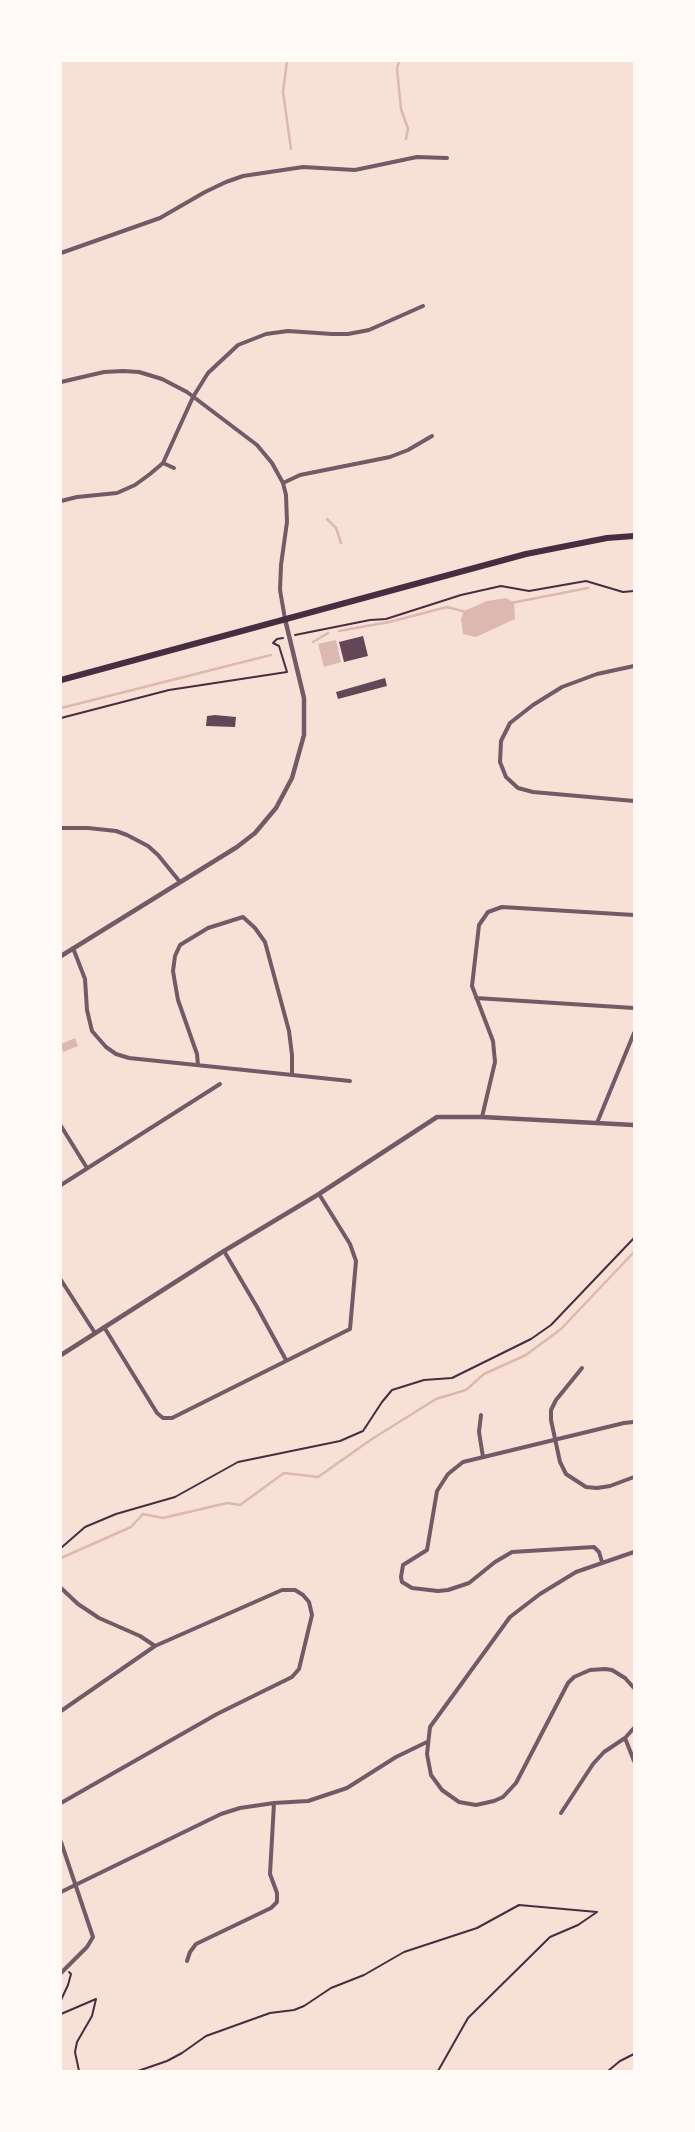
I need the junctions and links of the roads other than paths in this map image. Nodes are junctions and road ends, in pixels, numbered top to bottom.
1 (447, 158) dead end
2 (61, 253) edge
3 (423, 306) dead end
4 (61, 382) edge
5 (193, 397) junction
6 (432, 436) dead end
7 (163, 462) junction
8 (174, 468) dead end
9 (283, 483) junction
10 (61, 501) edge
11 (634, 536) edge
12 (285, 619) junction
13 (634, 666) edge
14 (61, 680) edge
15 (634, 801) edge
16 (61, 828) edge
17 (180, 882) junction
18 (634, 915) edge
19 (73, 948) junction
20 (61, 956) edge
21 (476, 998) junction
22 (634, 1008) edge
23 (634, 1033) edge
24 (198, 1065) junction
25 (292, 1075) junction
26 (350, 1081) dead end
27 (220, 1084) dead end
28 (482, 1117) junction
29 (598, 1123) junction
30 (634, 1125) edge
31 (61, 1126) edge
32 (87, 1168) junction
33 (61, 1185) edge
34 (319, 1194) junction
35 (224, 1251) junction
36 (61, 1280) edge
37 (104, 1328) junction
38 (95, 1333) junction
39 (340, 1335) junction
40 (343, 1342) dead end
41 (61, 1355) edge
42 (286, 1360) junction
43 (582, 1368) dead end
44 (481, 1415) dead end
45 (634, 1422) edge
46 (556, 1440) junction
47 (483, 1458) junction
48 (634, 1477) edge
49 (634, 1552) edge
50 (602, 1562) junction
51 (61, 1588) edge
52 (155, 1646) junction
53 (634, 1688) edge
54 (61, 1711) edge
55 (634, 1728) edge
56 (626, 1738) junction
57 (427, 1742) junction
58 (634, 1761) edge
59 (61, 1803) edge
60 (274, 1803) junction
61 (560, 1813) dead end
62 (61, 1842) edge
63 (75, 1886) junction
64 (61, 1892) edge
65 (187, 1961) dead end
66 (61, 1973) edge

1 - 2 street
3 - 5 street
4 - 5 street
5 - 7 street
5 - 9 street
6 - 9 street
7 - 8 street
7 - 10 street
9 - 12 street
11 - 12 highway
12 - 14 highway
12 - 17 street
13 - 15 street
16 - 17 street
17 - 19 street
18 - 21 street
19 - 20 street
19 - 24 street
21 - 22 street
21 - 28 street
23 - 29 street
24 - 25 street
24 - 25 street
25 - 26 street
27 - 32 street
28 - 29 street
28 - 34 street
29 - 30 street
31 - 32 street
32 - 33 street
34 - 35 street
34 - 39 street
35 - 37 street
35 - 42 street
36 - 38 street
37 - 38 street
37 - 42 street
38 - 41 street
39 - 40 street
39 - 42 street
43 - 46 street
44 - 47 street
45 - 46 street
46 - 47 street
46 - 48 street
47 - 50 street
49 - 50 street
50 - 57 street
51 - 52 street
52 - 54 street
52 - 59 street
53 - 57 street
55 - 56 street
56 - 58 street
56 - 61 street
57 - 60 street
60 - 63 street
60 - 65 street
62 - 63 street
63 - 64 street
63 - 66 street

